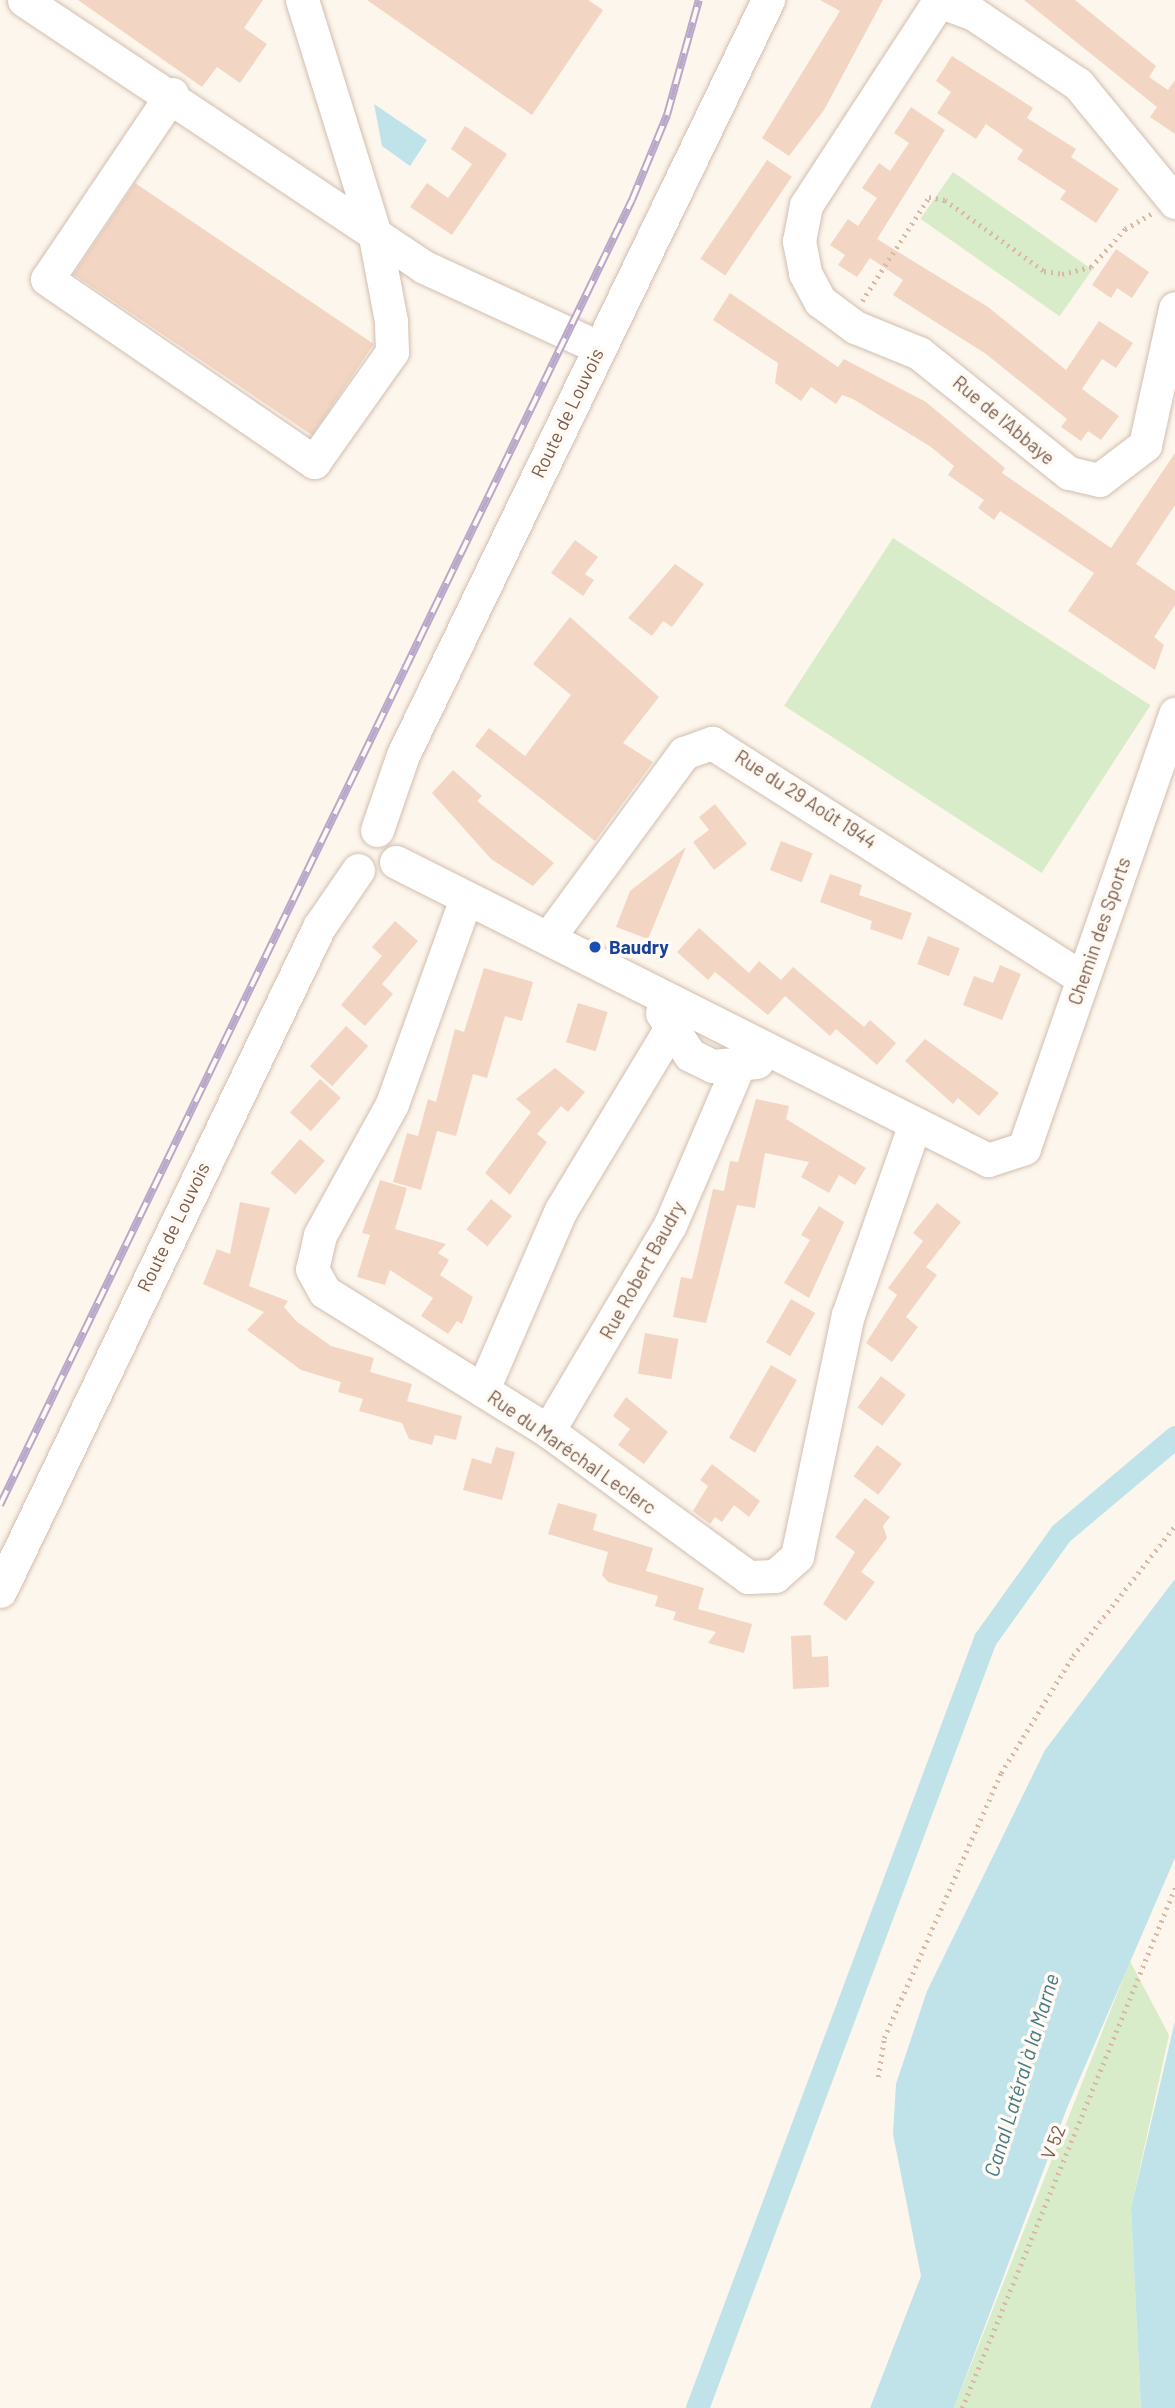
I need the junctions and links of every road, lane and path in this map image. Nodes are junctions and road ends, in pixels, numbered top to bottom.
1 (24, 0) edge
2 (302, 0) edge
3 (768, 0) edge
4 (938, 1) edge
5 (173, 93) junction
6 (1167, 206) edge
7 (374, 231) junction
8 (1175, 309) edge
9 (849, 322) junction
10 (598, 347) junction
11 (1175, 714) edge
12 (377, 830) junction
13 (396, 862) junction
14 (358, 870) junction
15 (464, 901) junction
16 (548, 938) junction
17 (1082, 978) junction
18 (656, 998) junction
19 (669, 1031) junction
20 (777, 1059) junction
21 (739, 1065) junction
22 (915, 1124) junction
23 (484, 1389) junction
24 (548, 1431) junction
25 (1175, 1526) edge
26 (0, 1591) edge
27 (1175, 1888) edge
28 (878, 2077) dead end
29 (962, 2408) edge

1 - 5 street
2 - 7 street
3 - 10 street, Route de Louvois
4 - 6 street, Rue de l'Abbaye
4 - 9 street, Rue de l'Abbaye
5 - 7 street
5 - 7 street
6 - 9 path
7 - 10 street
8 - 9 street, Rue de l'Abbaye
10 - 12 street, Route de Louvois
11 - 17 street, Chemin des Sports
12 - 13 street
12 - 14 street
13 - 14 street
13 - 15 street
14 - 26 street, Route de Louvois
15 - 16 street
15 - 23 street, Rue du Maréchal Leclerc
16 - 17 street, Rue du 29 Août 1944
16 - 18 street
17 - 22 street, Chemin des Sports
18 - 19 street
18 - 20 street
19 - 21 street
19 - 23 street
20 - 21 street
20 - 22 street
21 - 24 street, Rue Robert Baudry
22 - 24 street, Rue du Maréchal Leclerc
23 - 24 street, Rue du Maréchal Leclerc
25 - 28 path
27 - 29 path, V 52

